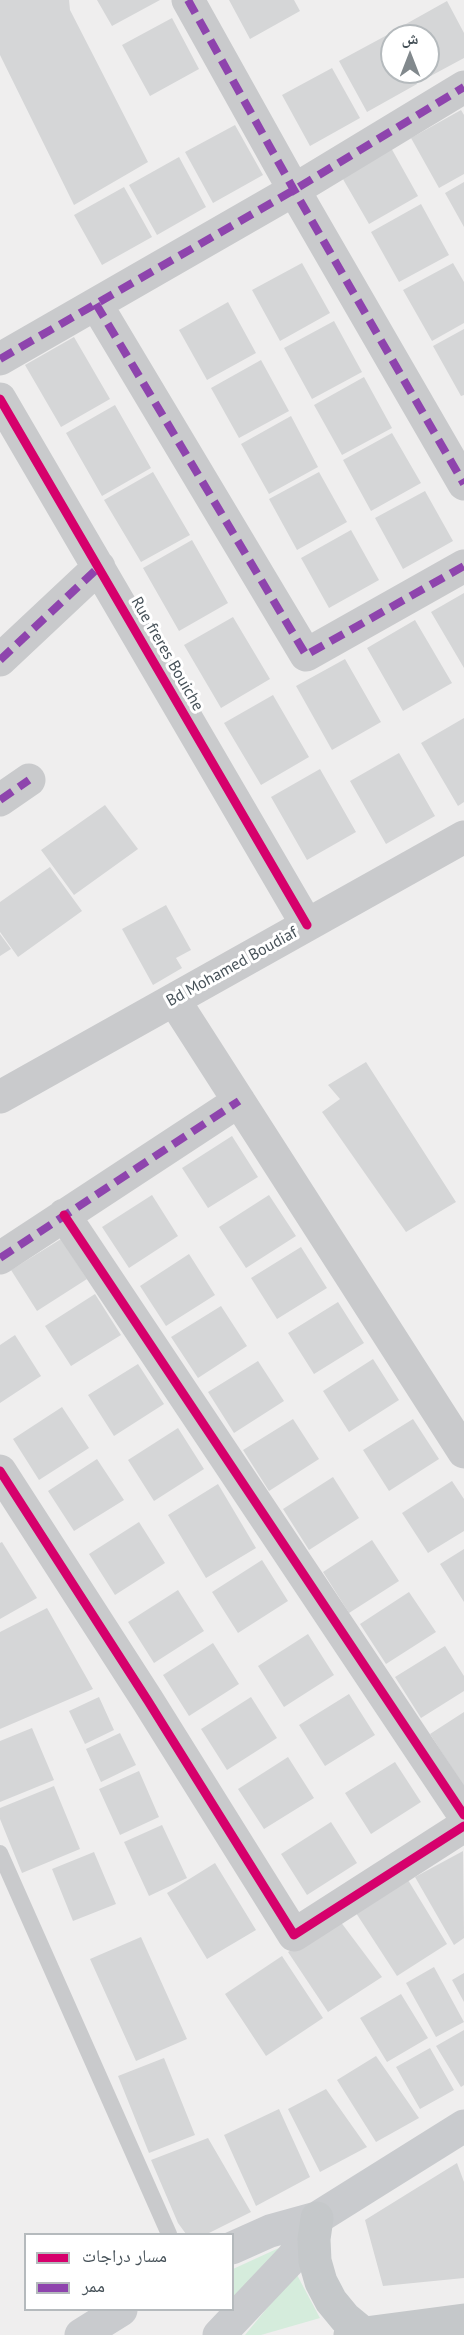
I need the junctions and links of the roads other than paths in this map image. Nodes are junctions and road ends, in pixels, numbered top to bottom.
1 (188, 0) edge
2 (464, 87) edge
3 (294, 190) junction
4 (96, 304) junction
5 (0, 360) edge
6 (1, 394) edge
7 (464, 484) edge
8 (464, 566) edge
9 (99, 567) junction
10 (0, 660) edge
11 (29, 780) dead end
12 (0, 800) edge
13 (464, 837) edge
14 (307, 925) junction
15 (174, 1000) junction
16 (0, 1097) edge
17 (239, 1101) junction
18 (64, 1215) junction
19 (0, 1258) edge
20 (464, 1452) edge
21 (0, 1471) edge
22 (464, 1815) edge
23 (464, 1826) edge
24 (0, 1853) edge
25 (464, 2126) edge
26 (317, 2218) junction
27 (168, 2233) edge
28 (234, 2247) edge
29 (464, 2320) edge
30 (220, 2324) edge
31 (356, 2334) edge

1 - 3 street
2 - 3 street
3 - 4 street
3 - 7 street
4 - 5 street
4 - 8 street
6 - 9 street, Rue freres Bouiche
9 - 10 street
9 - 14 street, Rue freres Bouiche
11 - 12 street
13 - 14 street, Bd Mohamed Boudiaf
14 - 15 street, Bd Mohamed Boudiaf
15 - 16 street, Bd Mohamed Boudiaf
15 - 17 street
17 - 18 street
17 - 20 street
18 - 19 street
18 - 22 street
21 - 23 street
24 - 27 lane
25 - 26 main road
26 - 28 main road
26 - 30 main road
26 - 31 main road
29 - 31 main road

